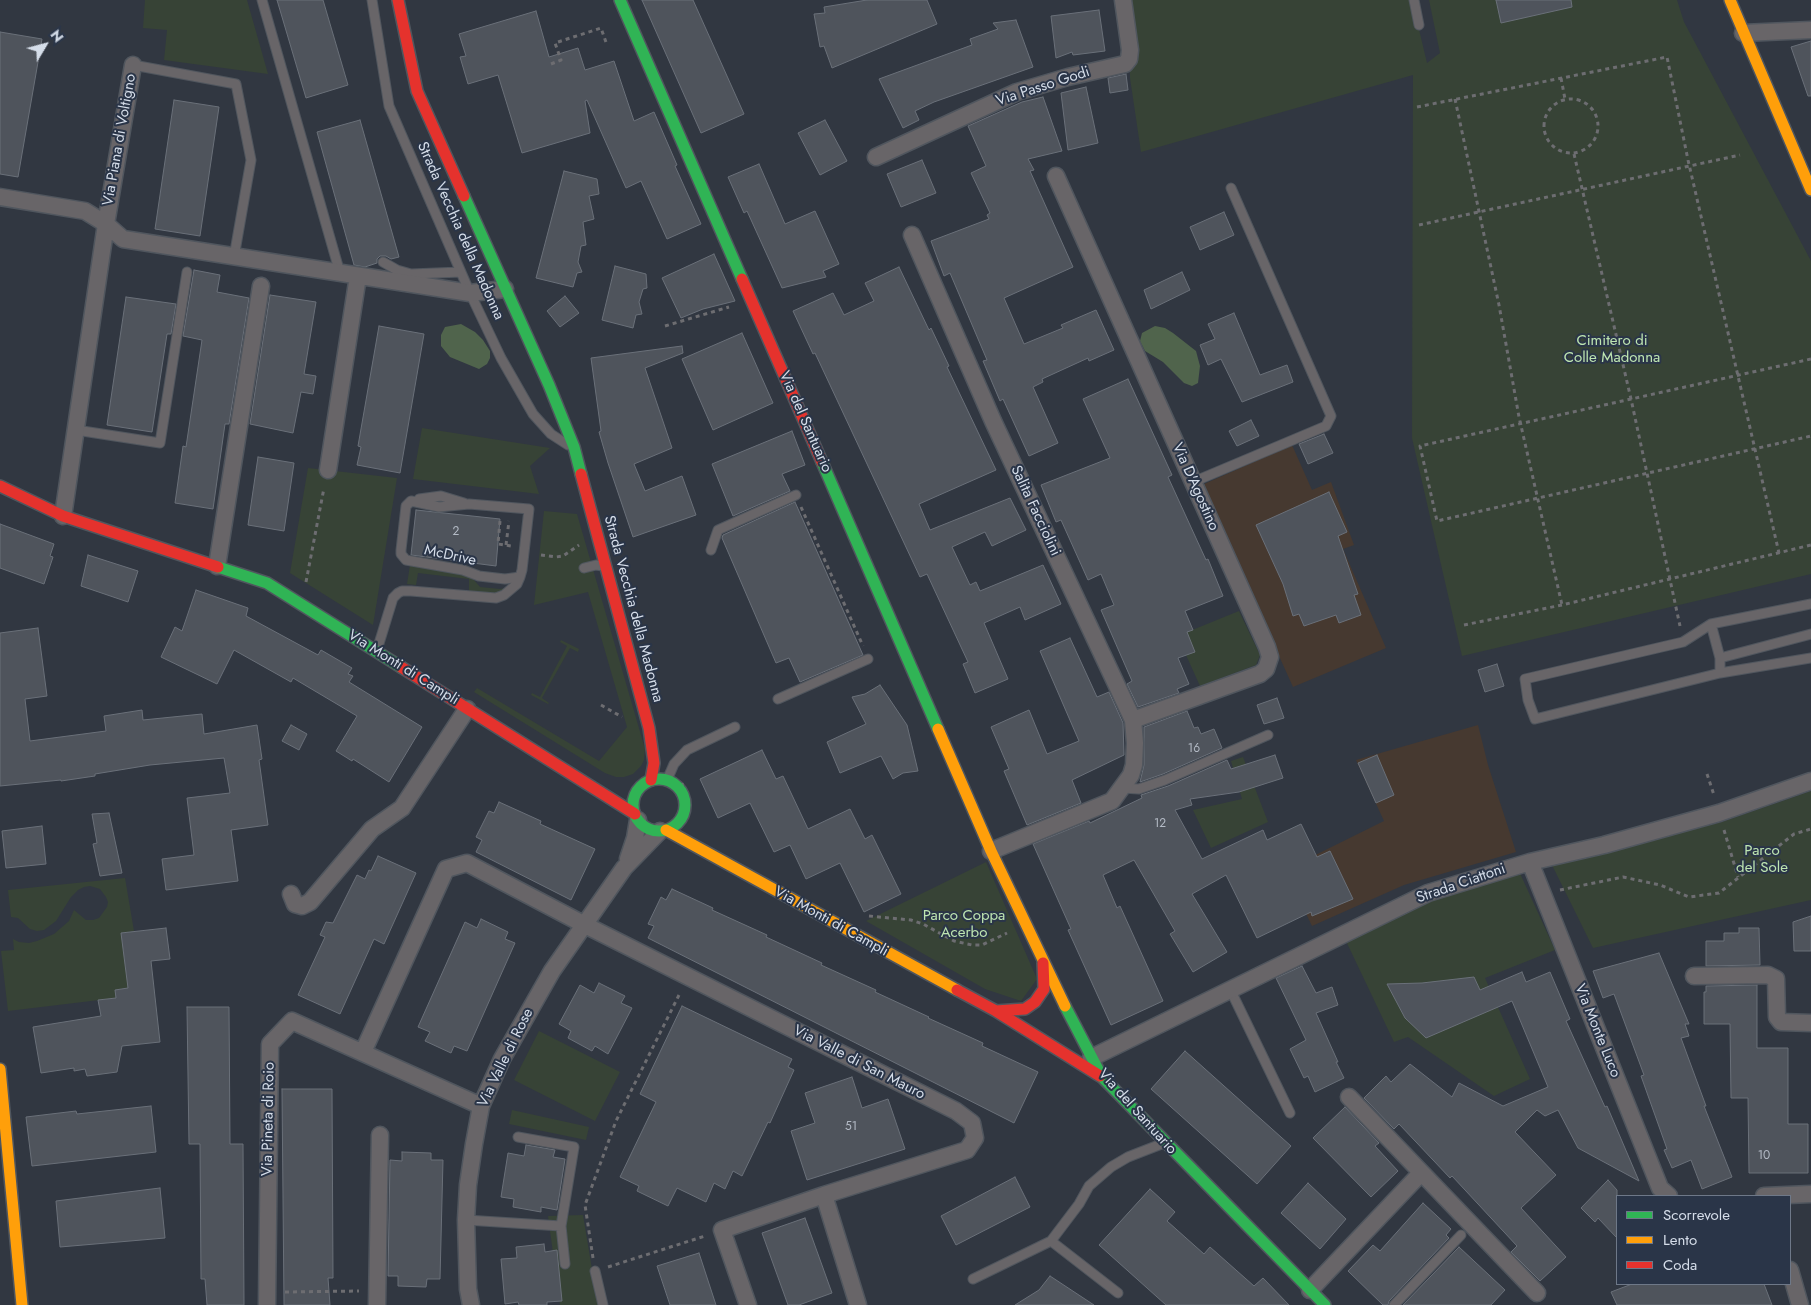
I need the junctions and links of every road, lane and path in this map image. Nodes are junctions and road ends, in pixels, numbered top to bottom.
1 (262, 0) edge
2 (372, 0) edge
3 (398, 0) edge
4 (620, 0) edge
5 (1123, 0) edge
6 (1414, 0) edge
7 (1730, 0) edge
8 (1419, 25) dead end
9 (1811, 30) edge
10 (1743, 33) junction
11 (606, 45) dead end
12 (551, 64) dead end
13 (133, 65) joint
14 (1561, 78) junction
15 (1456, 99) junction
16 (1565, 99) junction
17 (1417, 107) dead end
18 (1574, 154) junction
19 (1740, 154) dead end
20 (876, 157) dead end
21 (1690, 166) junction
22 (1056, 176) dead end
23 (1231, 188) dead end
24 (1583, 189) junction
25 (1811, 190) edge
26 (0, 197) edge
27 (1478, 212) junction
28 (106, 224) junction
29 (1420, 225) dead end
30 (912, 235) dead end
31 (234, 256) junction
32 (383, 262) dead end
33 (187, 272) dead end
34 (461, 272) junction
35 (340, 273) junction
36 (358, 276) junction
37 (262, 286) dead end
38 (505, 288) junction
39 (470, 293) junction
40 (751, 299) junction
41 (665, 326) dead end
42 (1811, 359) edge
43 (1738, 375) junction
44 (1631, 399) junction
45 (1521, 424) junction
46 (76, 430) junction
47 (1811, 436) edge
48 (574, 447) junction
49 (1755, 449) junction
50 (328, 470) joint
51 (1647, 474) junction
52 (1193, 482) junction
53 (0, 486) edge
54 (796, 495) joint
55 (1538, 498) junction
56 (63, 516) junction
57 (509, 516) dead end
58 (492, 518) dead end
59 (584, 541) dead end
60 (506, 545) junction
61 (1811, 545) edge
62 (518, 547) dead end
63 (711, 550) dead end
64 (1779, 553) junction
65 (540, 555) dead end
66 (217, 566) junction
67 (606, 567) junction
68 (584, 568) dead end
69 (520, 577) junction
70 (1668, 579) junction
71 (1811, 604) edge
72 (302, 605) junction
73 (1562, 605) junction
74 (1711, 624) junction
75 (1464, 625) dead end
76 (1811, 634) edge
77 (1683, 642) junction
78 (376, 651) junction
79 (868, 658) joint
80 (1720, 658) junction
81 (1811, 658) edge
82 (1720, 673) junction
83 (778, 699) dead end
84 (466, 709) junction
85 (1133, 720) junction
86 (735, 727) dead end
87 (1268, 735) dead end
88 (1708, 774) dead end
89 (651, 780) junction
90 (667, 780) junction
91 (584, 781) junction
92 (1811, 781) edge
93 (1122, 788) junction
94 (636, 793) junction
95 (1717, 807) junction
96 (636, 817) junction
97 (1811, 829) edge
98 (663, 830) junction
99 (987, 848) junction
100 (1530, 862) junction
101 (624, 868) junction
102 (1738, 877) junction
103 (291, 894) dead end
104 (1542, 895) junction
105 (866, 916) dead end
106 (585, 925) junction
107 (1025, 925) junction
108 (1043, 963) junction
109 (1694, 976) dead end
110 (688, 977) junction
111 (1230, 989) junction
112 (996, 1011) junction
113 (1811, 1023) edge
114 (363, 1052) junction
115 (1072, 1058) junction
116 (1099, 1064) junction
117 (0, 1068) edge
118 (1349, 1096) dead end
119 (481, 1106) junction
120 (1290, 1113) dead end
121 (380, 1135) dead end
122 (518, 1137) dead end
123 (1164, 1143) junction
124 (1421, 1173) junction
125 (1811, 1194) edge
126 (824, 1195) junction
127 (1668, 1195) edge
128 (1789, 1195) edge
129 (466, 1220) junction
130 (561, 1226) junction
131 (722, 1230) junction
132 (1461, 1235) dead end
133 (1051, 1241) junction
134 (565, 1264) dead end
135 (595, 1271) junction
136 (1791, 1274) edge
137 (973, 1279) dead end
138 (1310, 1290) junction
139 (1118, 1293) dead end
140 (1537, 1293) dead end
141 (267, 1298) edge
142 (377, 1298) edge
143 (22, 1305) edge
144 (471, 1305) edge
145 (603, 1305) edge
146 (748, 1305) edge
147 (858, 1305) edge
148 (1325, 1305) edge
149 (1394, 1305) edge
150 (1800, 1305) edge

1 - 35 lane
2 - 34 lane, Strada Vecchia della Madonna
3 - 38 street, Strada Vecchia della Madonna
4 - 40 street, Via del Santuario
5 - 20 street, Via Passo Godi
6 - 8 lane
7 - 10 street
9 - 10 street
10 - 25 street
11 - 12 path
13 - 28 street, Via Piana di Voltigno
13 - 31 lane, Via Piana di Voltigno
14 - 15 path
14 - 16 path
14 - 21 path
15 - 17 path
15 - 27 path
16 - 18 path
16 - 18 path
18 - 24 path
19 - 21 path
21 - 24 path
21 - 43 path
22 - 52 street, Via D'Agostino
23 - 52 lane
24 - 27 path
24 - 44 path
26 - 28 street, Via Piana di Voltigno
27 - 29 path
27 - 45 path
28 - 31 street, Via Piana di Voltigno
28 - 46 street, Via Piana di Voltigno
30 - 85 street, Salita Facciolini
31 - 35 street, Via Piana di Voltigno
32 - 34 lane
33 - 46 lane
34 - 39 lane, Strada Vecchia della Madonna
35 - 36 street, Via Piana di Voltigno
36 - 39 street, Via Piana di Voltigno
36 - 50 street
37 - 66 street
38 - 39 street, Via Piana di Voltigno
38 - 48 street, Strada Vecchia della Madonna
39 - 48 lane, Strada Vecchia della Madonna
40 - 41 path
40 - 99 street, Via del Santuario
42 - 43 path
43 - 44 path
43 - 49 path
44 - 45 path
44 - 51 path
45 - 55 path
45 - 55 path
46 - 56 street, Via Piana di Voltigno
47 - 49 path
48 - 67 street, Strada Vecchia della Madonna
49 - 51 path
49 - 64 path
50 - 72 path
51 - 55 path
51 - 70 path
52 - 85 street, Via D'Agostino
53 - 56 street, Via Monti di Campli
54 - 63 lane
54 - 79 path
55 - 73 path
56 - 66 street, Via Monti di Campli
57 - 60 path
58 - 60 path
59 - 65 path
60 - 62 path
61 - 64 path
64 - 70 path
66 - 72 street, Via Monti di Campli
67 - 68 lane
67 - 89 street, Strada Vecchia della Madonna
69 - 69 lane, McDrive
69 - 78 lane
70 - 73 path
70 - 77 path
71 - 74 lane
72 - 78 street, Via Monti di Campli
73 - 75 path
74 - 77 lane
74 - 80 lane
76 - 80 lane
77 - 82 lane
78 - 84 street, Via Monti di Campli
79 - 83 lane
80 - 82 lane
81 - 82 lane
84 - 91 street, Via Monti di Campli
84 - 103 street
85 - 93 street, Salita Facciolini
86 - 90 lane
87 - 93 lane
88 - 95 path
89 - 90 street
89 - 94 street
90 - 98 street
91 - 94 street, Via Monti di Campli
91 - 96 street, Via Monti di Campli
92 - 95 street, Strada Ciattoni
93 - 99 street, Salita Facciolini
94 - 96 street
95 - 100 street, Strada Ciattoni
95 - 102 path
96 - 98 street
96 - 101 street, Via Valle di Rose
97 - 102 path
98 - 101 street, Via Valle di Rose
98 - 112 street, Via Monti di Campli
99 - 107 street, Via del Santuario
100 - 104 street, Via Monte Luco
100 - 111 street, Strada Ciattoni
101 - 106 street, Via Valle di Rose
102 - 104 path
104 - 127 street, Via Monte Luco
105 - 107 path
106 - 110 street, Via Valle di San Mauro
106 - 114 street
106 - 119 street, Via Valle di Rose
107 - 108 street, Via del Santuario
108 - 112 street
108 - 116 street, Via del Santuario
109 - 113 street
110 - 126 street, Via Valle di San Mauro
110 - 135 path
111 - 116 street, Strada Ciattoni
111 - 120 lane
112 - 115 street, Via Monti di Campli
114 - 119 street, Via Pineta di Roio
114 - 141 street, Via Pineta di Roio
115 - 116 street, Via Monti di Campli
115 - 116 street
116 - 123 street, Via del Santuario
117 - 143 street
118 - 124 street
119 - 129 street, Via Valle di Rose
121 - 142 street
122 - 130 lane
123 - 133 lane
123 - 138 street, Via del Santuario
124 - 138 street
124 - 140 street
125 - 128 street
126 - 131 street, Via Valle di San Mauro
126 - 147 street
129 - 130 lane
129 - 144 street, Via Valle di Rose
130 - 134 lane
131 - 135 path
131 - 146 street
132 - 149 lane
133 - 137 lane
133 - 139 lane
135 - 145 lane
136 - 150 street
138 - 148 street, Via del Santuario
141 - 142 path

